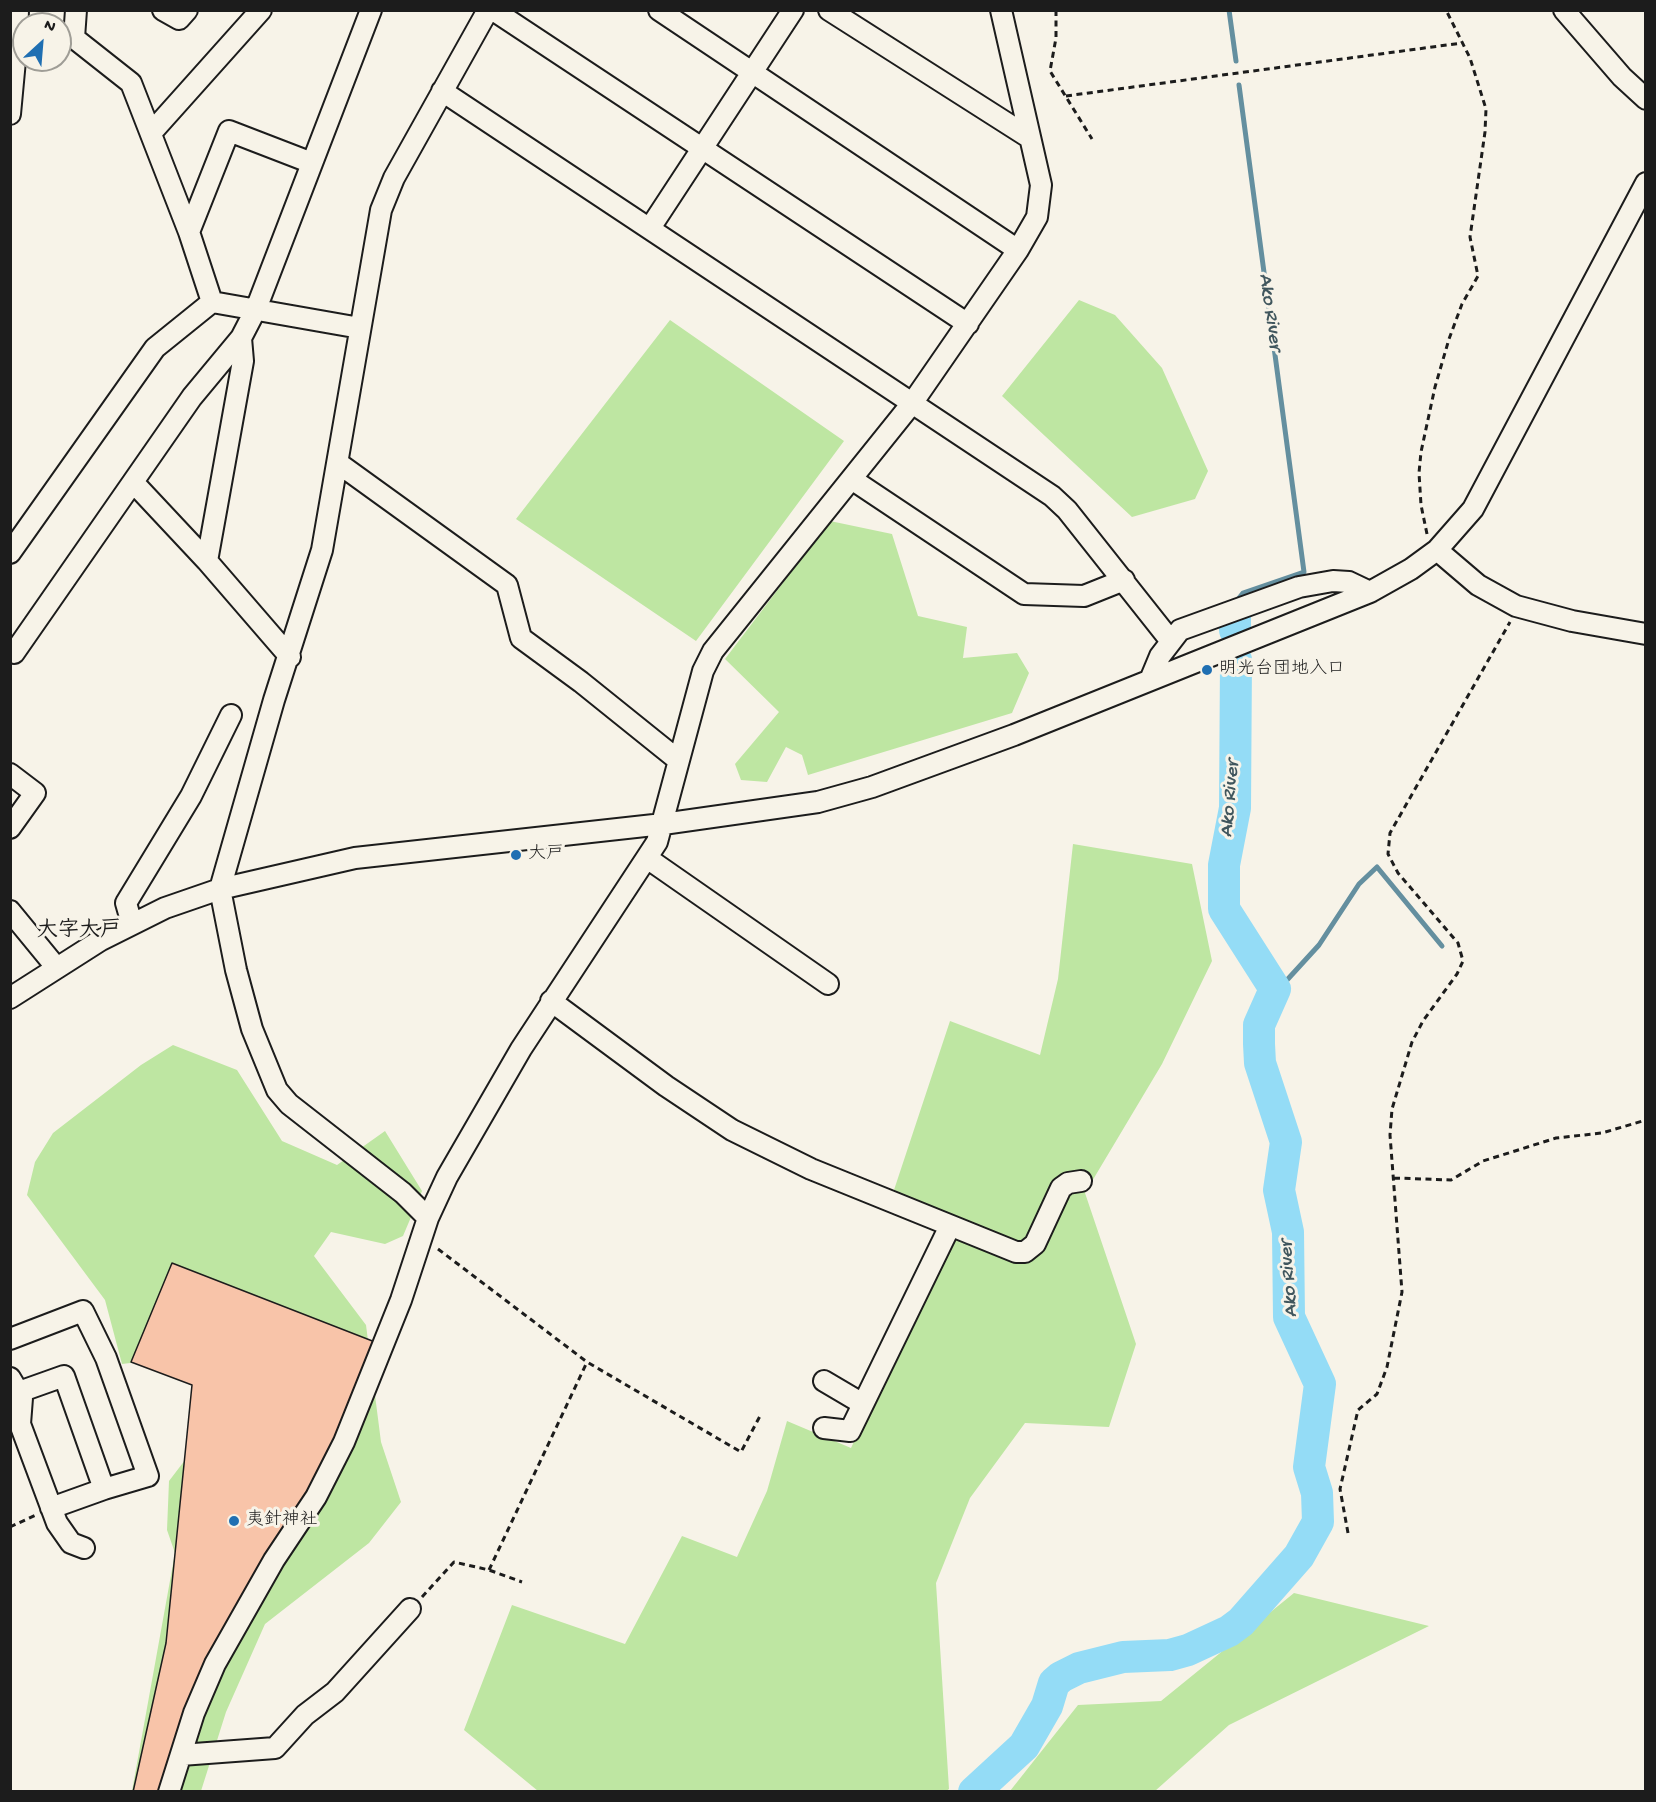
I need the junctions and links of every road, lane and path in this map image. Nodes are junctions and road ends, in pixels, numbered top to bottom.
1 (163, 10) edge
2 (187, 10) edge
3 (261, 10) edge
4 (371, 10) edge
5 (490, 10) edge
6 (659, 10) edge
7 (793, 10) edge
8 (829, 10) edge
9 (1001, 10) edge
10 (1056, 10) edge
11 (1446, 10) edge
12 (1564, 10) edge
13 (72, 42) edge
14 (1462, 43) junction
15 (754, 73) junction
16 (12, 82) edge
17 (442, 91) junction
18 (1066, 96) junction
19 (1646, 99) edge
20 (10, 114) edge
21 (151, 133) junction
22 (1030, 138) junction
23 (1092, 140) dead end
24 (704, 149) junction
25 (312, 163) junction
26 (1646, 183) edge
27 (650, 228) junction
28 (189, 232) junction
29 (1018, 250) junction
30 (212, 302) junction
31 (256, 309) junction
32 (968, 324) junction
33 (360, 328) junction
34 (241, 338) junction
35 (914, 402) junction
36 (338, 463) junction
37 (853, 480) junction
38 (133, 482) junction
39 (1437, 550) junction
40 (10, 554) edge
41 (207, 561) junction
42 (1124, 580) junction
43 (1370, 592) junction
44 (1516, 606) junction
45 (1646, 634) edge
46 (1170, 640) junction
47 (12, 651) edge
48 (290, 657) junction
49 (1150, 680) junction
50 (231, 715) dead end
51 (678, 760) junction
52 (10, 774) edge
53 (663, 824) junction
54 (10, 828) edge
55 (647, 858) junction
56 (220, 889) junction
57 (10, 911) edge
58 (132, 924) junction
59 (56, 967) junction
60 (828, 984) dead end
61 (10, 998) edge
62 (551, 1001) junction
63 (1646, 1120) edge
64 (1394, 1178) junction
65 (1081, 1181) dead end
66 (428, 1218) junction
67 (950, 1226) junction
68 (422, 1238) junction
69 (10, 1339) edge
70 (587, 1362) junction
71 (824, 1382) dead end
72 (15, 1385) edge
73 (863, 1404) junction
74 (760, 1416) dead end
75 (824, 1428) dead end
76 (104, 1489) junction
77 (51, 1508) junction
78 (10, 1527) edge
79 (1348, 1533) dead end
80 (84, 1548) dead end
81 (489, 1570) junction
82 (522, 1582) dead end
83 (410, 1609) joint
84 (181, 1755) junction
85 (170, 1791) edge

1 - 2 street
3 - 21 street
4 - 25 street
5 - 17 street
5 - 24 street
6 - 15 street
7 - 15 street
8 - 22 street
9 - 22 street
10 - 18 path
11 - 14 path
12 - 19 street
13 - 21 street
14 - 18 path
14 - 39 path
15 - 24 street
15 - 29 street
16 - 20 street
17 - 27 street
17 - 33 street
18 - 23 path
21 - 28 street
22 - 29 street
24 - 27 street
24 - 32 street
25 - 28 street
25 - 31 street
26 - 39 street
27 - 35 street
28 - 30 street
29 - 32 street
30 - 31 street
30 - 40 street
31 - 33 street
31 - 34 street
32 - 35 street
33 - 36 street
34 - 38 street
34 - 41 street
35 - 37 street
35 - 42 street
36 - 48 street
36 - 51 street
37 - 42 street
37 - 51 street
38 - 41 street
38 - 47 street
39 - 43 street
39 - 44 street
41 - 48 street
42 - 46 street
43 - 46 street
43 - 49 street
44 - 45 street
44 - 64 path
46 - 49 street
48 - 56 street
49 - 53 street
50 - 58 street
51 - 53 street
52 - 54 street
53 - 55 street
53 - 56 street
55 - 60 street
55 - 62 street
56 - 58 street
56 - 66 street
57 - 59 street
58 - 59 street
59 - 61 street
62 - 66 street
62 - 67 street
63 - 64 path
64 - 79 path
65 - 67 street
66 - 68 street
67 - 73 street
68 - 70 path
68 - 84 street
69 - 76 street
70 - 74 path
70 - 81 path
71 - 73 street
72 - 76 street
72 - 77 street
73 - 75 street
76 - 77 street
77 - 78 path
77 - 80 street
81 - 82 path
81 - 83 path
83 - 84 street
84 - 85 street

